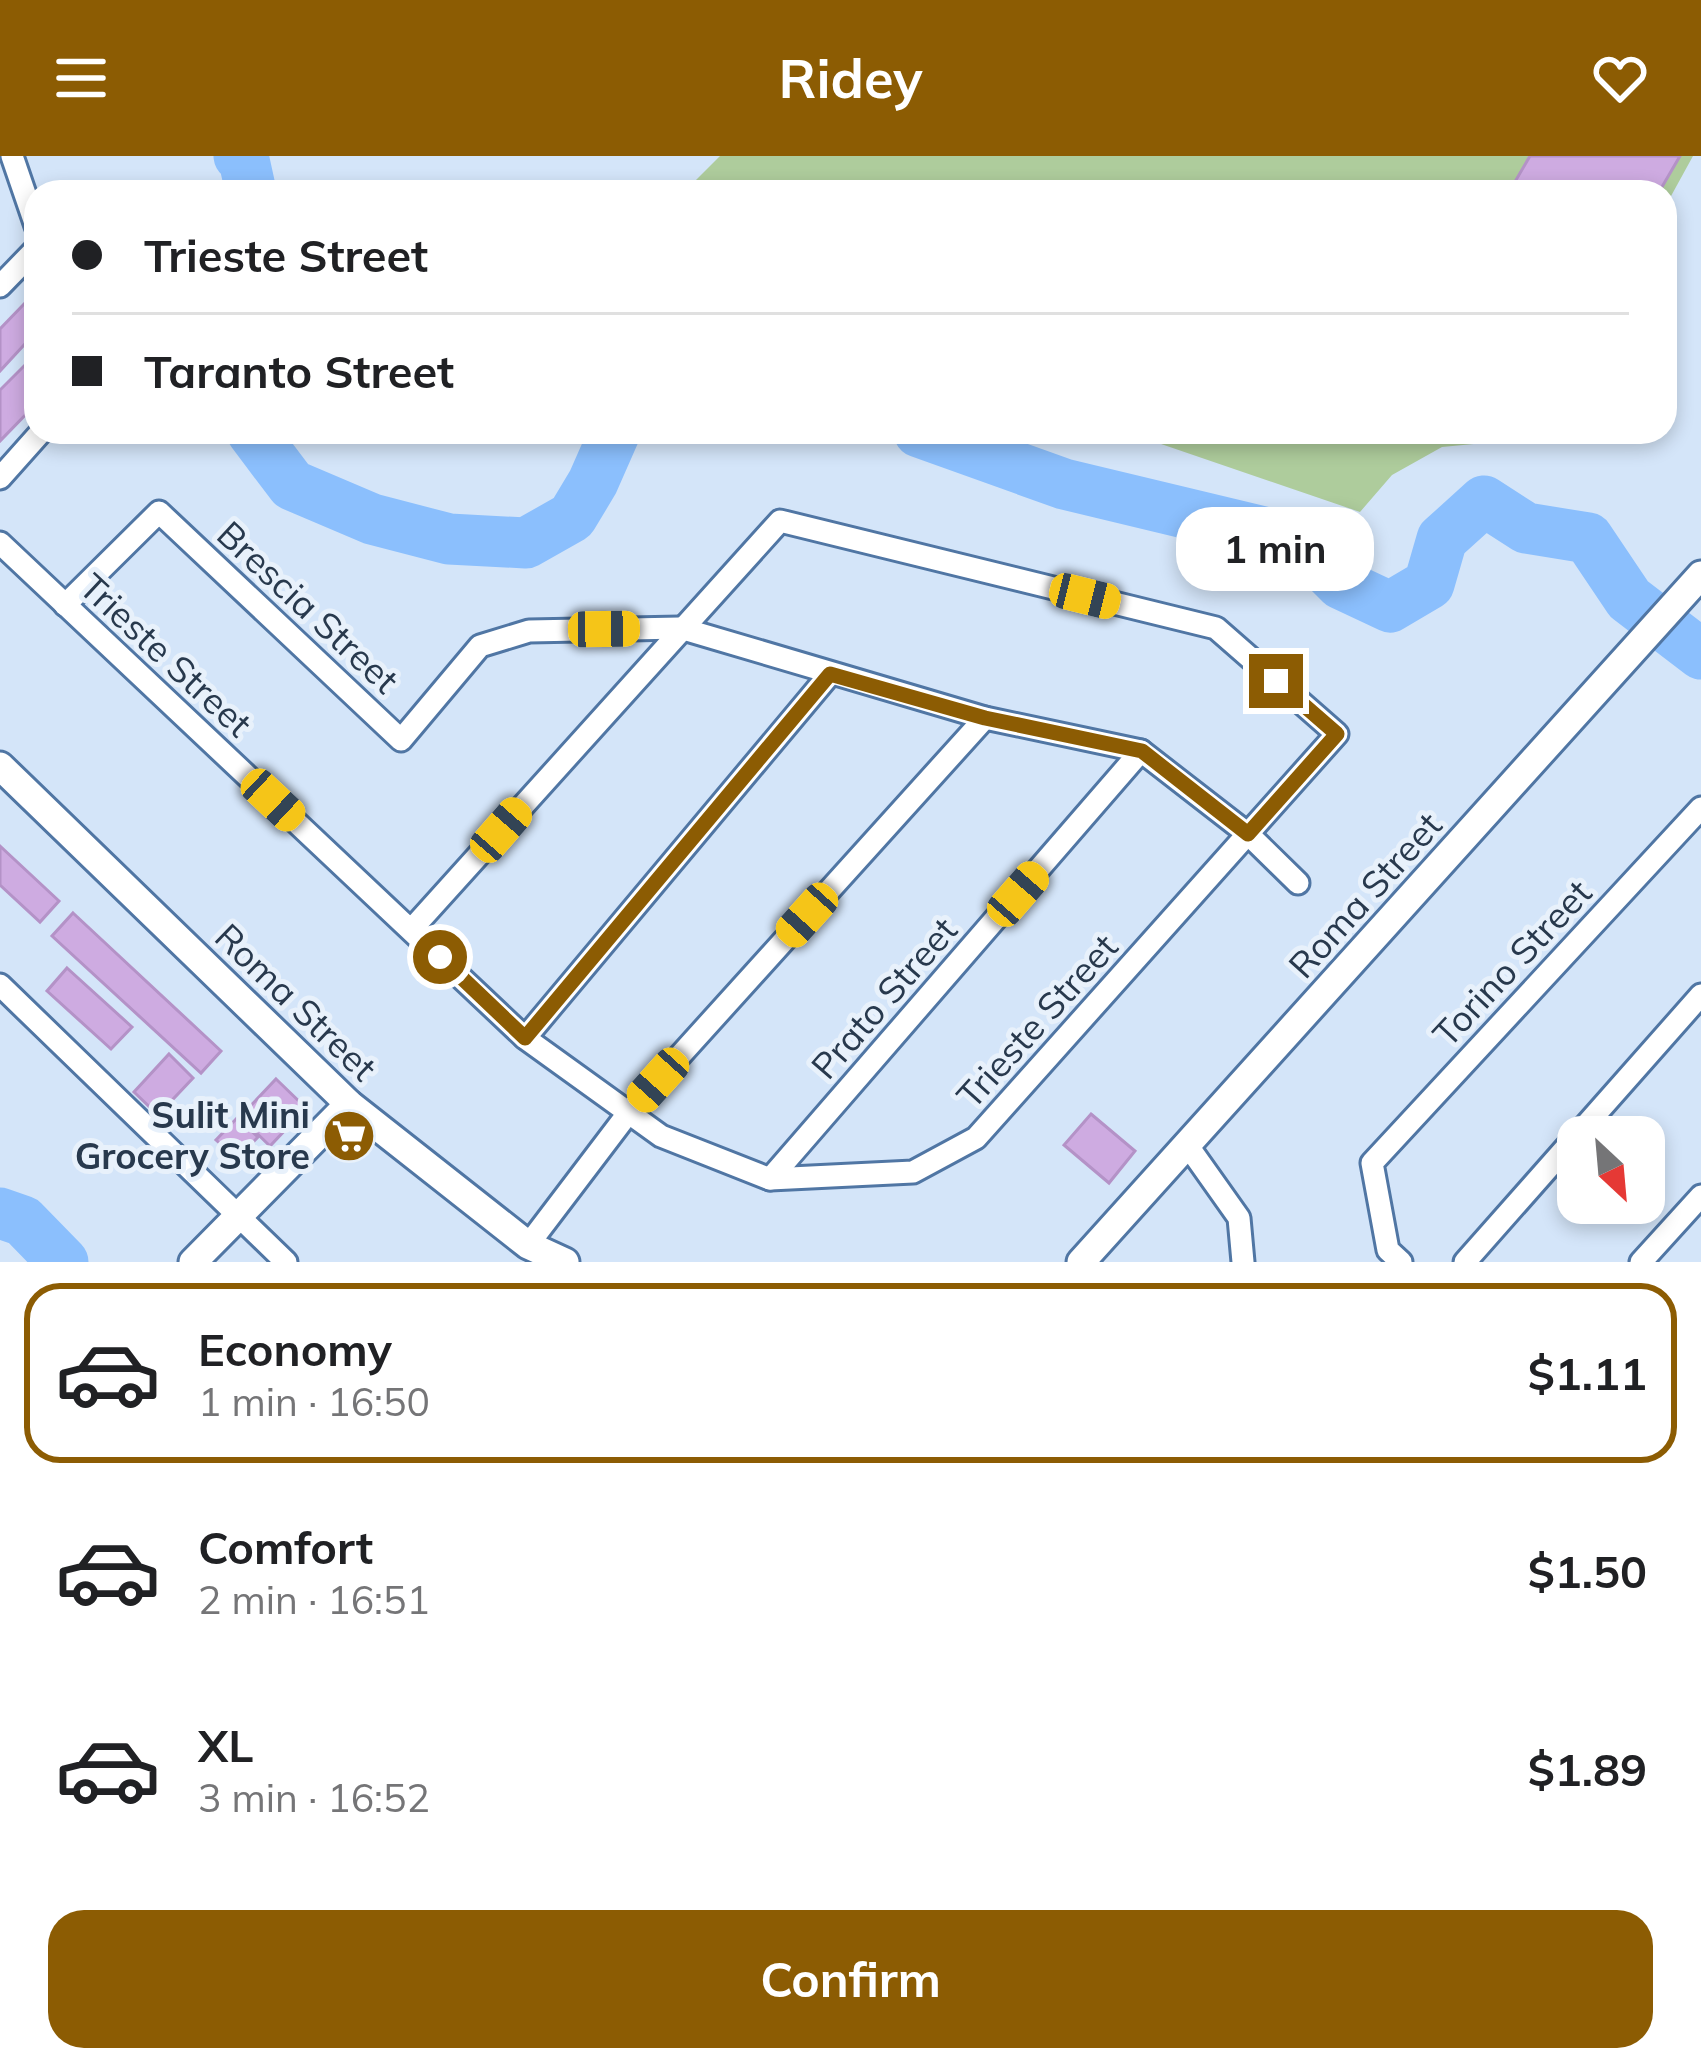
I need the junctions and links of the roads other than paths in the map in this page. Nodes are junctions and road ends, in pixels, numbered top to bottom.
1 (12, 156) edge
2 (24, 191) edge
3 (24, 261) edge
4 (0, 286) edge
5 (30, 444) edge
6 (0, 478) edge
7 (0, 543) edge
8 (1694, 583) edge
9 (65, 605) junction
10 (680, 628) junction
11 (830, 674) junction
12 (985, 718) junction
13 (1142, 751) junction
14 (0, 766) edge
15 (1701, 808) edge
16 (1248, 834) junction
17 (1298, 883) dead end
18 (411, 930) junction
19 (0, 985) edge
20 (1701, 995) edge
21 (525, 1038) junction
22 (349, 1104) junction
23 (629, 1112) junction
24 (1188, 1146) junction
25 (770, 1179) junction
26 (1701, 1196) edge
27 (239, 1216) junction
28 (528, 1245) junction
29 (194, 1262) edge
30 (286, 1262) edge
31 (565, 1262) edge
32 (1081, 1262) edge
33 (1243, 1262) edge
34 (1401, 1262) edge
35 (1465, 1262) edge
36 (1641, 1262) edge

1 - 2 street
3 - 4 street
5 - 6 street
7 - 9 street, Trieste Street
8 - 24 street, Roma Street
9 - 10 street, Brescia Street
9 - 18 street, Trieste Street
10 - 11 street, Brescia Street
10 - 16 street, Trieste Street
10 - 18 street
11 - 12 street, Brescia Street
11 - 21 street
12 - 13 street, Brescia Street
12 - 23 street
13 - 16 street, Brescia Street
13 - 25 street, Prato Street
14 - 22 street, Roma Street
15 - 34 street, Torino Street
16 - 17 street, Brescia Street
16 - 25 street, Trieste Street
18 - 21 street, Trieste Street
19 - 27 street
20 - 35 street
21 - 23 street, Trieste Street
22 - 27 street
22 - 28 street, Roma Street
23 - 25 street, Trieste Street
23 - 28 street
24 - 32 street, Roma Street
24 - 33 street
26 - 36 street
27 - 29 street
27 - 30 street
28 - 31 street, Roma Street

